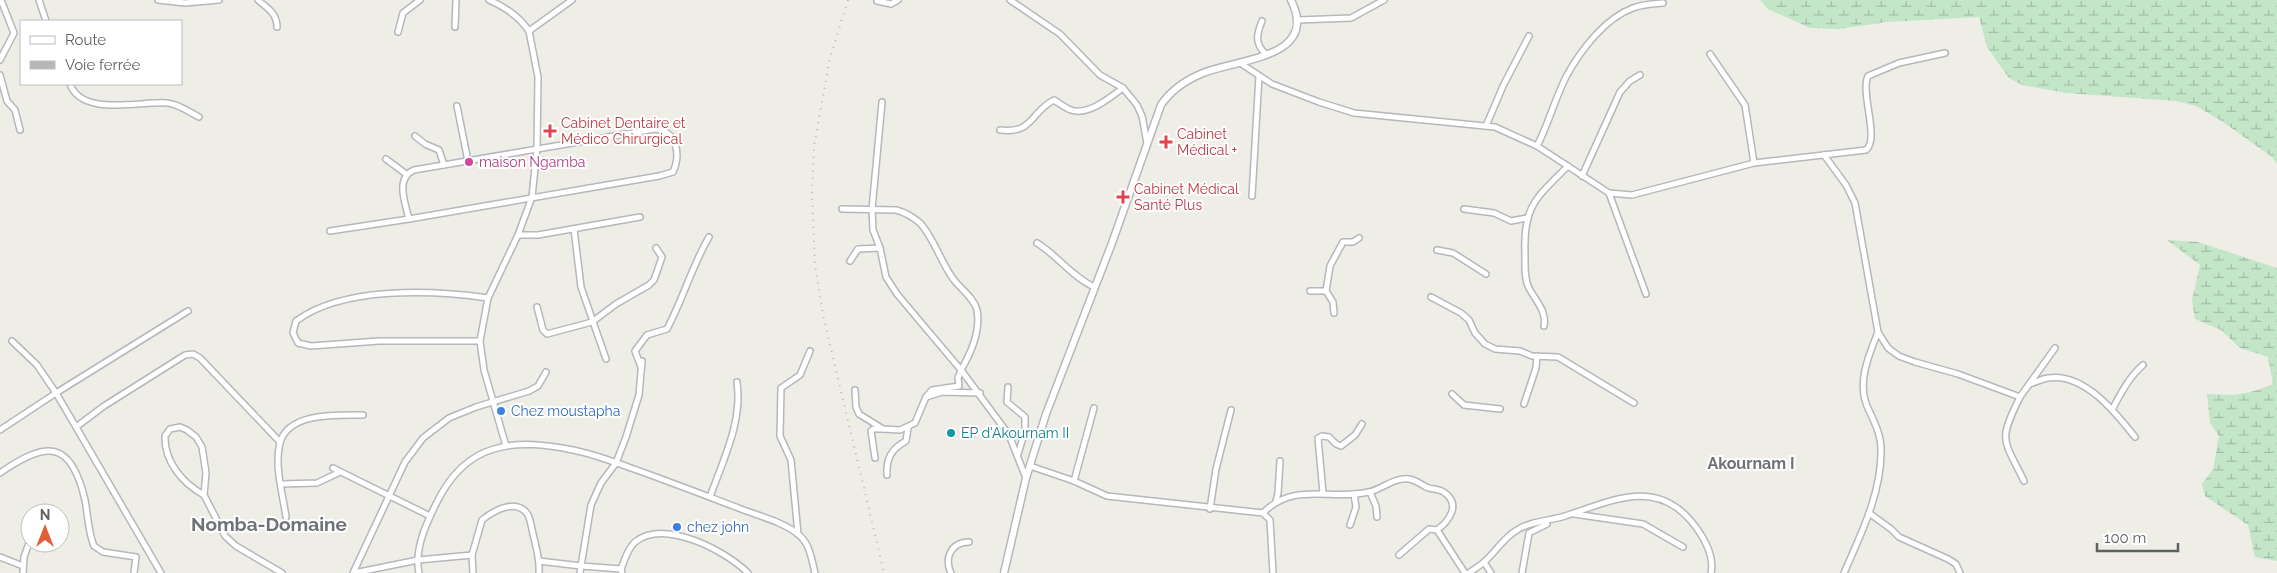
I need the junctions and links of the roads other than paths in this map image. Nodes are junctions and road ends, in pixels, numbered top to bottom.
1 (0, 0) edge
2 (39, 0) edge
3 (158, 0) edge
4 (219, 0) edge
5 (258, 0) edge
6 (420, 0) edge
7 (456, 0) edge
8 (489, 0) edge
9 (572, 0) edge
10 (898, 0) edge
11 (1010, 0) edge
12 (1291, 0) edge
13 (1384, 0) edge
14 (877, 1) edge
15 (1664, 3) dead end
16 (46, 20) edge
17 (1262, 20) dead end
18 (1298, 20) junction
19 (277, 27) dead end
20 (455, 27) dead end
21 (529, 31) junction
22 (398, 32) dead end
23 (1529, 36) dead end
24 (1945, 53) dead end
25 (1266, 54) junction
26 (1710, 54) dead end
27 (0, 60) edge
28 (1240, 64) junction
29 (0, 75) edge
30 (1259, 76) junction
31 (1640, 76) dead end
32 (71, 85) edge
33 (1123, 88) junction
34 (882, 102) dead end
35 (457, 106) dead end
36 (199, 117) dead end
37 (1486, 126) junction
38 (20, 130) dead end
39 (1000, 130) dead end
40 (415, 136) dead end
41 (1147, 143) junction
42 (1537, 146) junction
43 (537, 148) junction
44 (1824, 155) junction
45 (386, 159) dead end
46 (468, 160) junction
47 (1754, 162) junction
48 (444, 165) junction
49 (1568, 166) junction
50 (406, 174) junction
51 (1582, 176) junction
52 (1609, 193) junction
53 (1252, 196) dead end
54 (532, 197) junction
55 (842, 209) dead end
56 (872, 209) junction
57 (1464, 209) dead end
58 (640, 217) dead end
59 (409, 218) junction
60 (1527, 218) junction
61 (574, 229) junction
62 (330, 231) dead end
63 (518, 235) junction
64 (709, 237) dead end
65 (1359, 238) dead end
66 (1037, 243) dead end
67 (656, 248) dead end
68 (880, 248) junction
69 (1437, 250) dead end
70 (850, 261) dead end
71 (1486, 274) dead end
72 (1094, 287) junction
73 (1310, 291) dead end
74 (1326, 291) junction
75 (1646, 294) dead end
76 (1431, 297) dead end
77 (488, 298) junction
78 (537, 307) dead end
79 (188, 311) dead end
80 (1334, 313) dead end
81 (592, 322) junction
82 (1544, 326) dead end
83 (1878, 332) junction
84 (12, 341) dead end
85 (480, 341) junction
86 (2055, 348) dead end
87 (810, 351) dead end
88 (1537, 356) junction
89 (606, 359) dead end
90 (642, 361) dead end
91 (2143, 365) dead end
92 (641, 368) junction
93 (962, 370) junction
94 (546, 372) dead end
95 (737, 382) dead end
96 (2030, 384) junction
97 (1008, 387) dead end
98 (855, 390) dead end
99 (980, 393) junction
100 (56, 394) junction
101 (1452, 394) dead end
102 (926, 397) junction
103 (2020, 397) junction
104 (494, 402) junction
105 (1634, 403) dead end
106 (1524, 404) dead end
107 (1094, 408) dead end
108 (2113, 408) junction
109 (1500, 409) dead end
110 (1231, 410) dead end
111 (363, 415) dead end
112 (1362, 424) dead end
113 (76, 427) junction
114 (908, 428) junction
115 (0, 430) edge
116 (883, 430) junction
117 (2136, 437) dead end
118 (280, 442) junction
119 (506, 446) junction
120 (1018, 454) junction
121 (875, 458) dead end
122 (1280, 461) dead end
123 (616, 463) junction
124 (1030, 466) junction
125 (333, 468) dead end
126 (340, 472) junction
127 (0, 473) edge
128 (887, 475) dead end
129 (1026, 478) junction
130 (1074, 481) junction
131 (2024, 481) dead end
132 (282, 484) junction
133 (1370, 492) junction
134 (1322, 493) junction
135 (1354, 494) junction
136 (204, 495) junction
137 (389, 496) junction
138 (710, 497) junction
139 (1276, 501) junction
140 (1210, 509) junction
141 (1263, 513) junction
142 (1869, 513) junction
143 (1570, 514) junction
144 (430, 516) junction
145 (1564, 516) junction
146 (286, 517) dead end
147 (1377, 517) dead end
148 (1350, 525) dead end
149 (1525, 526) junction
150 (1437, 530) junction
151 (1529, 533) junction
152 (798, 534) junction
153 (969, 542) dead end
154 (1683, 546) dead end
155 (26, 553) edge
156 (472, 555) junction
157 (1399, 555) dead end
158 (0, 558) edge
159 (418, 560) junction
160 (539, 561) junction
161 (1484, 562) junction
162 (23, 566) junction
163 (581, 566) junction
164 (621, 571) edge
165 (23, 573) edge
166 (134, 573) edge
167 (161, 573) edge
168 (282, 573) edge
169 (353, 573) edge
170 (419, 573) edge
171 (473, 573) edge
172 (539, 573) edge
173 (580, 573) edge
174 (748, 573) edge
175 (816, 573) edge
176 (951, 573) edge
177 (1004, 573) edge
178 (1272, 573) edge
179 (1467, 573) edge
180 (1491, 573) edge
181 (1522, 573) edge
182 (1711, 573) edge
183 (1844, 573) edge
184 (1960, 573) edge

1 - 27 street
2 - 16 street
3 - 4 street
5 - 19 street
6 - 22 street
7 - 20 street
8 - 21 street
9 - 21 street
10 - 14 street
11 - 33 street
12 - 18 street
13 - 18 street
15 - 42 street
17 - 25 street
18 - 25 street
21 - 43 street
23 - 37 street
24 - 44 street
25 - 28 street
26 - 47 street
28 - 30 street
28 - 41 street
29 - 38 street
30 - 37 street
30 - 53 street
31 - 51 street
32 - 36 street
33 - 39 street
33 - 41 street
34 - 56 street
35 - 46 street
37 - 42 street
40 - 48 street
41 - 72 street
42 - 49 street
43 - 46 street
43 - 54 street
43 - 54 street
44 - 47 street
44 - 83 street
45 - 50 street
46 - 48 street
47 - 52 street
48 - 50 street
49 - 51 street
49 - 60 street
50 - 59 street
51 - 52 street
52 - 75 street
54 - 59 street
54 - 63 street
55 - 56 street
56 - 68 street
56 - 93 street
57 - 60 street
58 - 61 street
59 - 62 street
60 - 82 street
61 - 63 street
61 - 81 street
63 - 77 street
64 - 92 street
65 - 74 street
66 - 72 street
67 - 81 street
68 - 70 street
68 - 93 street
69 - 71 street
72 - 124 street
73 - 74 street
74 - 80 street
76 - 88 street
77 - 85 street
77 - 85 street
78 - 81 street
79 - 100 street
81 - 89 street
83 - 103 street
83 - 142 street
84 - 100 street
85 - 104 street
86 - 96 street
87 - 152 street
88 - 105 street
88 - 106 street
90 - 92 street
91 - 108 street
92 - 123 street
93 - 99 street
93 - 102 street
94 - 104 street
95 - 138 street
96 - 103 street
96 - 108 street
97 - 120 street
98 - 116 street
99 - 102 street
99 - 120 street
100 - 113 street
100 - 115 street
101 - 109 street
102 - 114 street
103 - 131 street
104 - 119 street
104 - 137 street
107 - 130 street
108 - 117 street
110 - 140 street
111 - 118 street
112 - 134 street
113 - 118 street
113 - 167 street
114 - 116 street
114 - 128 street
116 - 121 street
118 - 132 street
119 - 123 street
119 - 144 street
120 - 129 street
122 - 139 street
123 - 138 street
123 - 163 street
124 - 129 street
124 - 130 street
125 - 126 street
126 - 132 street
126 - 137 street
127 - 166 street
129 - 177 street
130 - 140 street
132 - 146 street
133 - 135 street
133 - 147 street
133 - 150 street
134 - 135 street
134 - 139 street
135 - 148 street
136 - 136 street
136 - 168 street
137 - 144 street
137 - 169 street
138 - 152 street
139 - 141 street
140 - 141 street
141 - 178 street
142 - 183 street
142 - 184 street
143 - 145 street
143 - 154 street
143 - 182 street
144 - 159 street
145 - 149 street
145 - 151 street
149 - 151 street
149 - 161 street
150 - 157 street
150 - 179 street
151 - 181 street
152 - 175 street
153 - 176 street
155 - 162 street
156 - 159 street
156 - 160 street
156 - 171 street
158 - 162 street
159 - 169 street
159 - 170 street
160 - 163 street
160 - 172 street
161 - 179 street
161 - 180 street
162 - 165 street
163 - 164 street
163 - 173 street
164 - 174 street

